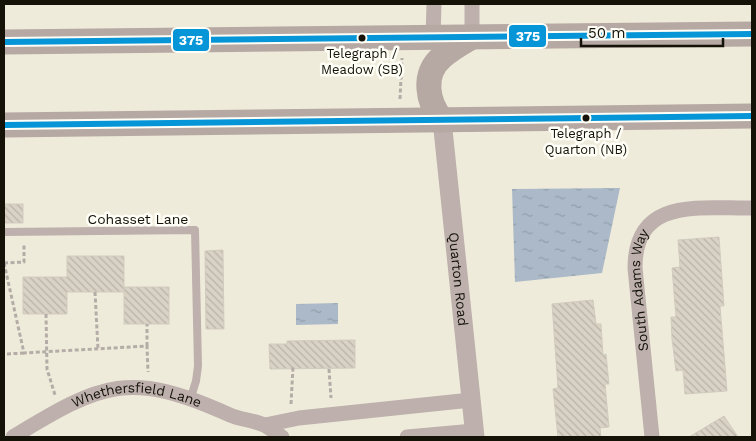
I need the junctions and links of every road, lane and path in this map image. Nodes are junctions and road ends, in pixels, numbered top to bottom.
1 (434, 4) edge
2 (472, 4) edge
3 (752, 34) edge
4 (472, 37) junction
5 (433, 38) junction
6 (4, 42) edge
7 (402, 52) dead end
8 (400, 100) dead end
9 (752, 116) edge
10 (442, 120) junction
11 (4, 125) edge
12 (752, 208) edge
13 (4, 232) edge
14 (24, 242) dead end
15 (4, 263) edge
16 (95, 292) dead end
17 (46, 314) dead end
18 (147, 324) dead end
19 (147, 346) junction
20 (98, 349) junction
21 (46, 352) junction
22 (7, 354) dead end
23 (24, 354) junction
24 (293, 367) dead end
25 (329, 369) dead end
26 (148, 377) dead end
27 (56, 398) dead end
28 (191, 398) junction
29 (471, 400) junction
30 (331, 403) dead end
31 (291, 406) dead end
32 (265, 425) junction
33 (474, 434) edge
34 (13, 437) edge
35 (282, 437) edge
36 (407, 437) edge
37 (652, 437) edge

1 - 5 street
2 - 4 street
3 - 4 highway
4 - 5 highway
4 - 10 highway
5 - 6 highway
7 - 8 path
9 - 10 highway
10 - 11 highway
10 - 29 street, Quarton Road
12 - 37 street, South Adams Way
13 - 28 lane, Cohasset Lane
14 - 15 path
15 - 23 path
16 - 20 path
17 - 21 path
18 - 19 path
19 - 20 path
19 - 26 path
20 - 21 path
21 - 23 path
21 - 27 path
22 - 23 path
24 - 31 path
25 - 30 path
28 - 32 street, Whethersfield Lane
28 - 34 street, Whethersfield Lane
29 - 32 street, Whethersfield Lane
29 - 33 street, Quarton Road
32 - 35 street, Whethersfield Lane
33 - 36 street

